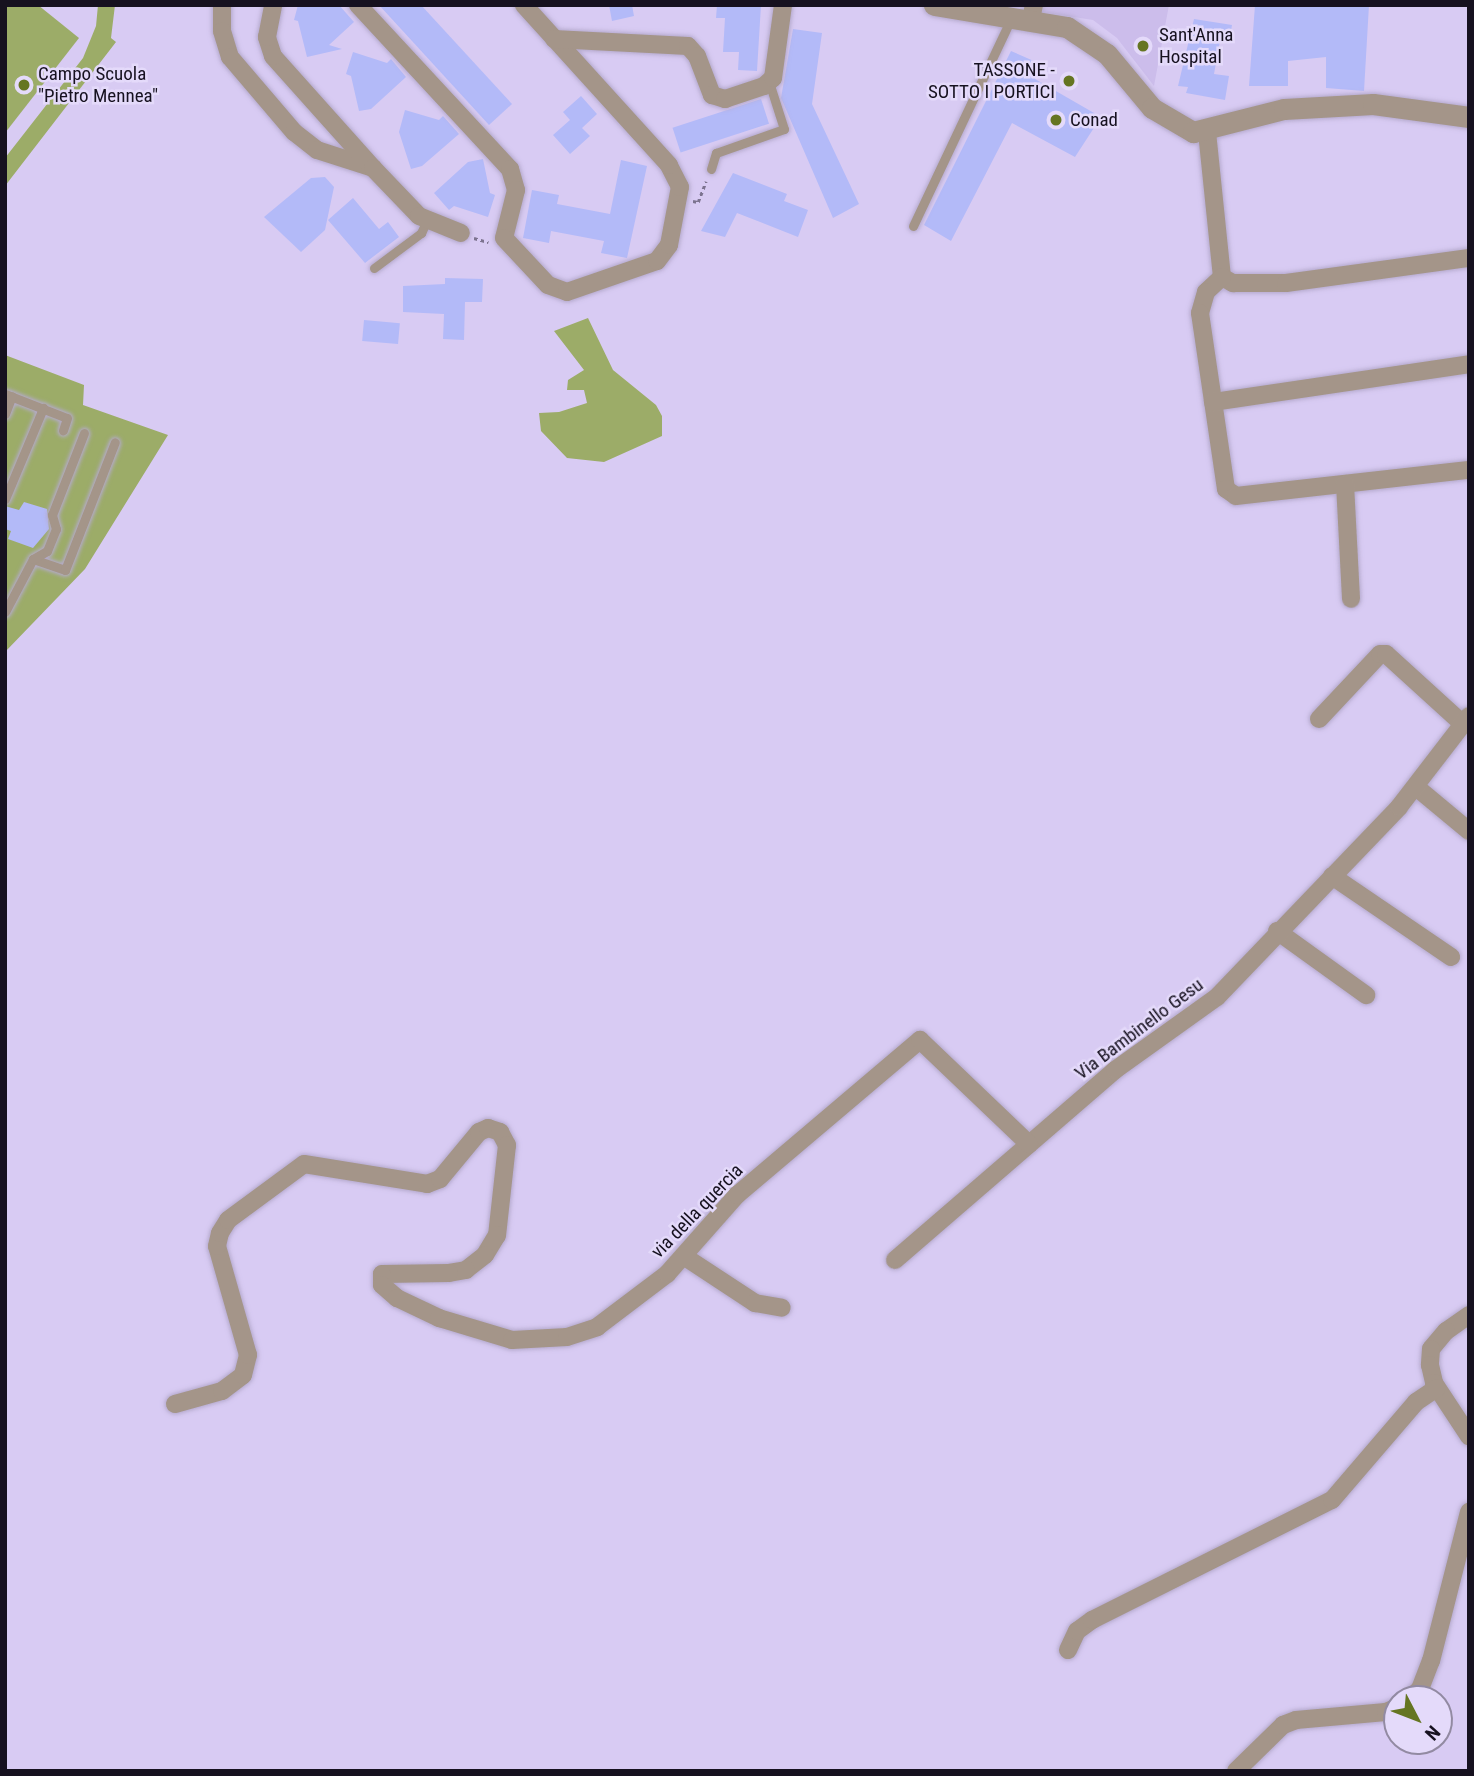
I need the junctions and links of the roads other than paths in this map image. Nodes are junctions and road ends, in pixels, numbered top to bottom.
1 (222, 5) edge
2 (273, 5) edge
3 (358, 5) edge
4 (524, 5) edge
5 (783, 5) edge
6 (934, 5) edge
7 (1026, 14) edge
8 (554, 39) junction
9 (769, 82) junction
10 (1469, 117) edge
11 (1207, 132) junction
12 (373, 168) junction
13 (711, 169) road end
14 (427, 220) junction
15 (913, 226) dead end
16 (460, 233) road end
17 (1469, 258) edge
18 (374, 268) dead end
19 (1222, 277) junction
20 (1469, 364) edge
21 (9, 395) edge
22 (1213, 402) junction
23 (43, 408) junction
24 (5, 414) edge
25 (63, 430) dead end
26 (84, 433) dead end
27 (115, 442) dead end
28 (1469, 470) edge
29 (1345, 484) junction
30 (5, 499) edge
31 (33, 559) junction
32 (16, 592) junction
33 (1351, 599) dead end
34 (5, 607) edge
35 (5, 612) edge
36 (1319, 719) dead end
37 (1466, 720) edge
38 (1416, 787) junction
39 (1469, 831) edge
40 (1332, 876) junction
41 (1277, 931) junction
42 (1451, 957) dead end
43 (1366, 995) dead end
44 (1029, 1144) junction
45 (685, 1257) junction
46 (895, 1260) dead end
47 (782, 1308) dead end
48 (1469, 1315) edge
49 (1437, 1388) junction
50 (175, 1404) dead end
51 (1469, 1436) edge
52 (1469, 1512) edge
53 (1068, 1650) dead end
54 (1422, 1685) edge
55 (1383, 1712) edge
56 (1236, 1771) edge

1 - 12 street
2 - 12 street
3 - 8 street
4 - 8 street
5 - 9 street
6 - 7 street
7 - 11 street
7 - 15 lane
8 - 9 street
9 - 13 lane
10 - 11 street
11 - 19 street
12 - 14 street
14 - 16 street
14 - 18 lane
17 - 19 street
19 - 22 street
20 - 22 street
21 - 23 lane
21 - 24 lane
22 - 29 street
23 - 25 lane
23 - 30 lane
26 - 31 lane
27 - 31 lane
28 - 29 street
29 - 33 street
31 - 32 lane
32 - 34 lane
32 - 35 lane
36 - 37 street
37 - 38 street, Via Bambinello Gesu
38 - 39 street
38 - 40 street, Via Bambinello Gesu
40 - 41 street, Via Bambinello Gesu
40 - 42 street
41 - 43 street
41 - 44 street, Via Bambinello Gesu
44 - 45 street, via della quercia
44 - 46 street, Via Bambinello Gesu
45 - 47 street
45 - 50 street, via della quercia
48 - 49 street
49 - 51 street
49 - 53 street
52 - 54 street
55 - 56 street

